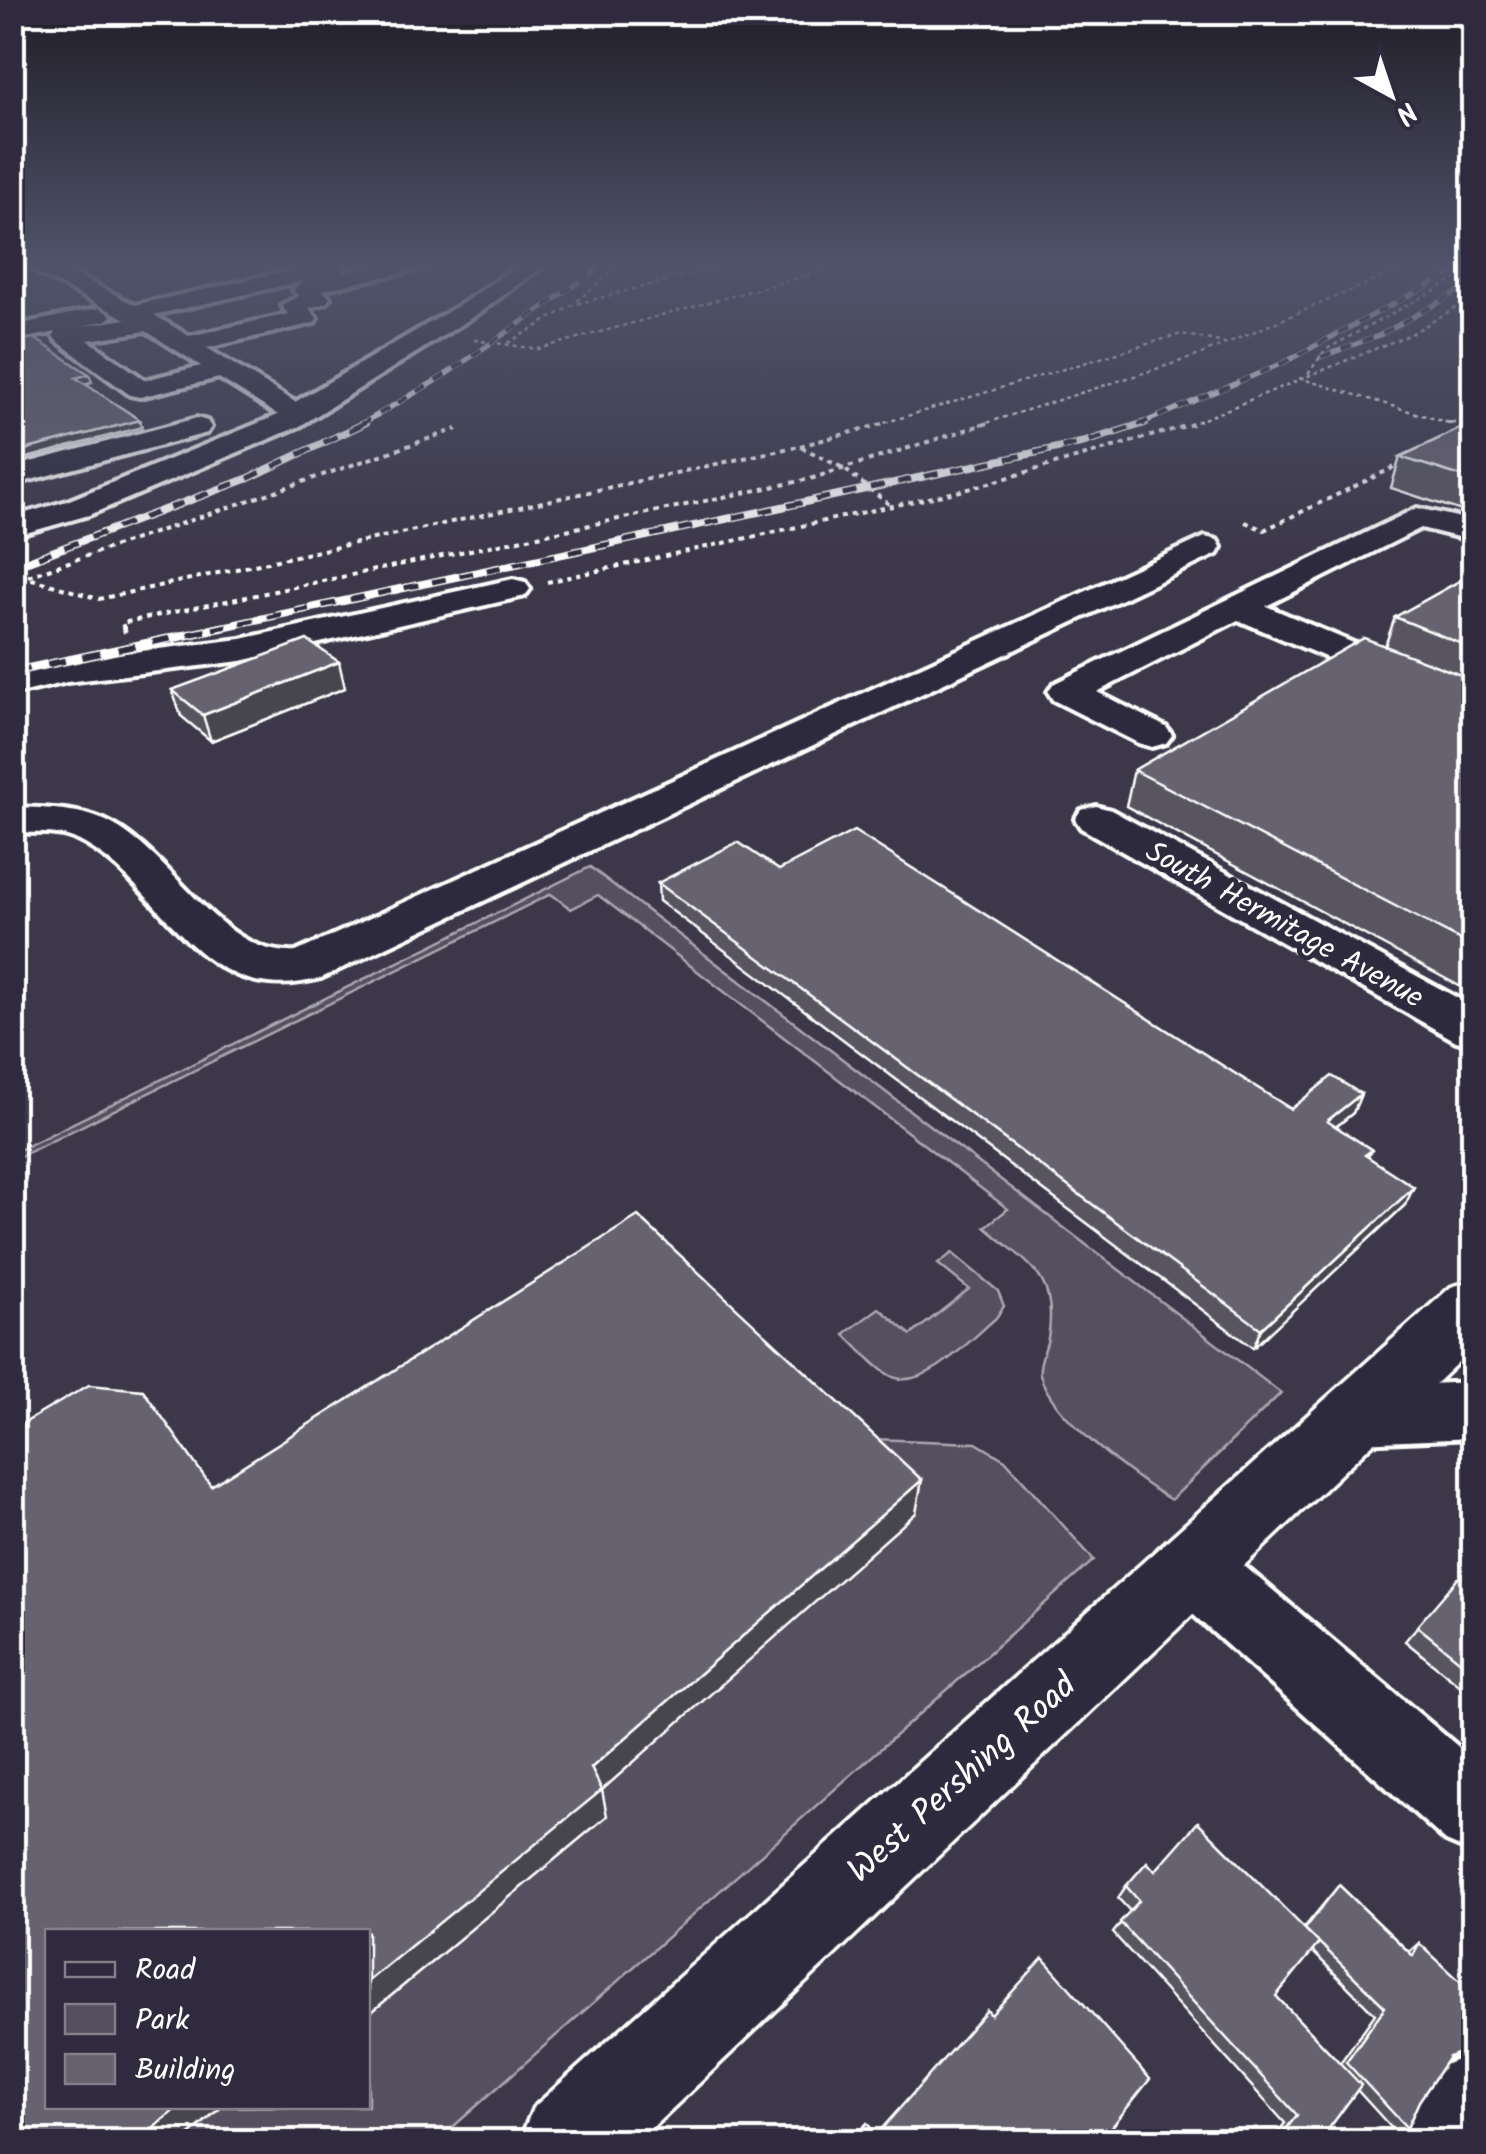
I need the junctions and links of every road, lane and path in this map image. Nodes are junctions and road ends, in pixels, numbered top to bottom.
1 (104, 364) edge
2 (214, 364) edge
3 (379, 364) edge
4 (1085, 364) edge
5 (1173, 364) edge
6 (1315, 364) edge
7 (1335, 364) edge
8 (222, 369) junction
9 (1308, 374) junction
10 (1299, 378) junction
11 (140, 389) junction
12 (295, 414) junction
13 (1474, 414) edge
14 (1452, 424) junction
15 (196, 427) junction
16 (457, 429) dead end
17 (1454, 439) edge
18 (799, 446) junction
19 (226, 447) junction
20 (1402, 464) dead end
21 (844, 468) junction
22 (12, 476) edge
23 (892, 507) junction
24 (1245, 522) dead end
25 (12, 527) edge
26 (1474, 532) edge
27 (1205, 547) dead end
28 (12, 573) edge
29 (26, 577) junction
30 (513, 589) joint
31 (1237, 607) junction
32 (122, 623) dead end
33 (12, 684) edge
34 (1474, 708) edge
35 (1152, 736) dead end
36 (12, 820) edge
37 (1096, 820) dead end
38 (1474, 1028) edge
39 (1461, 1366) edge
40 (1192, 1567) junction
41 (1474, 1813) edge
42 (1474, 2098) edge
43 (566, 2142) edge
44 (1446, 2142) edge

1 - 11 street
2 - 8 street
3 - 12 street
4 - 18 path
5 - 21 path
6 - 9 path
7 - 9 path
8 - 11 street
8 - 12 street
9 - 10 path
10 - 14 path
10 - 23 path
11 - 15 street
12 - 19 street
13 - 14 path
14 - 17 path
15 - 19 street
15 - 22 street
16 - 29 path
18 - 21 path
18 - 29 path
19 - 25 street
20 - 24 path
21 - 23 path
21 - 32 path
23 - 30 path
26 - 31 street
27 - 36 street
28 - 29 path
30 - 33 street
31 - 34 street
31 - 35 street
37 - 38 street, South Hermitage Avenue
39 - 40 main road, West Pershing Road
40 - 41 street
40 - 43 main road, West Pershing Road
42 - 44 street

